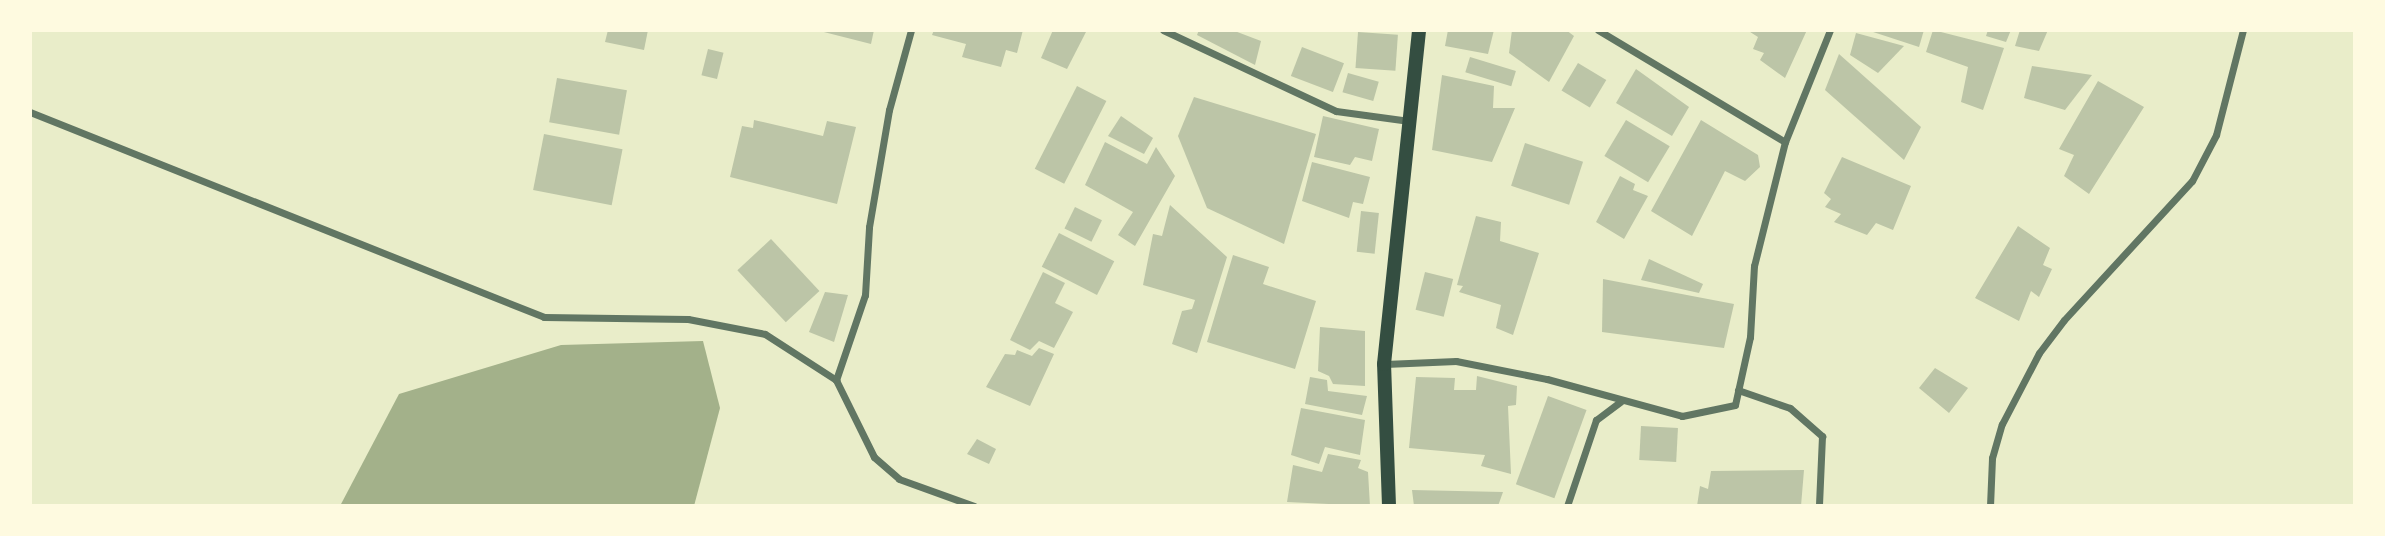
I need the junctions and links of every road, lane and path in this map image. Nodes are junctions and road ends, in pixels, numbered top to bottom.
1 (911, 30) edge
2 (1163, 30) edge
3 (1419, 30) edge
4 (1598, 30) edge
5 (1830, 30) edge
6 (2243, 30) edge
7 (30, 112) edge
8 (1410, 121) junction
9 (1785, 142) junction
10 (1384, 364) junction
11 (836, 380) junction
12 (1738, 390) junction
13 (1621, 401) junction
14 (974, 506) edge
15 (1389, 506) edge
16 (1567, 506) edge
17 (1819, 506) edge
18 (1990, 506) edge

1 - 11 street
2 - 8 street
3 - 8 main road
4 - 9 street
5 - 9 street
6 - 18 street
7 - 11 street
8 - 10 main road
9 - 12 street
10 - 13 street
10 - 15 main road
11 - 14 street
12 - 13 street
12 - 17 street
13 - 16 street

